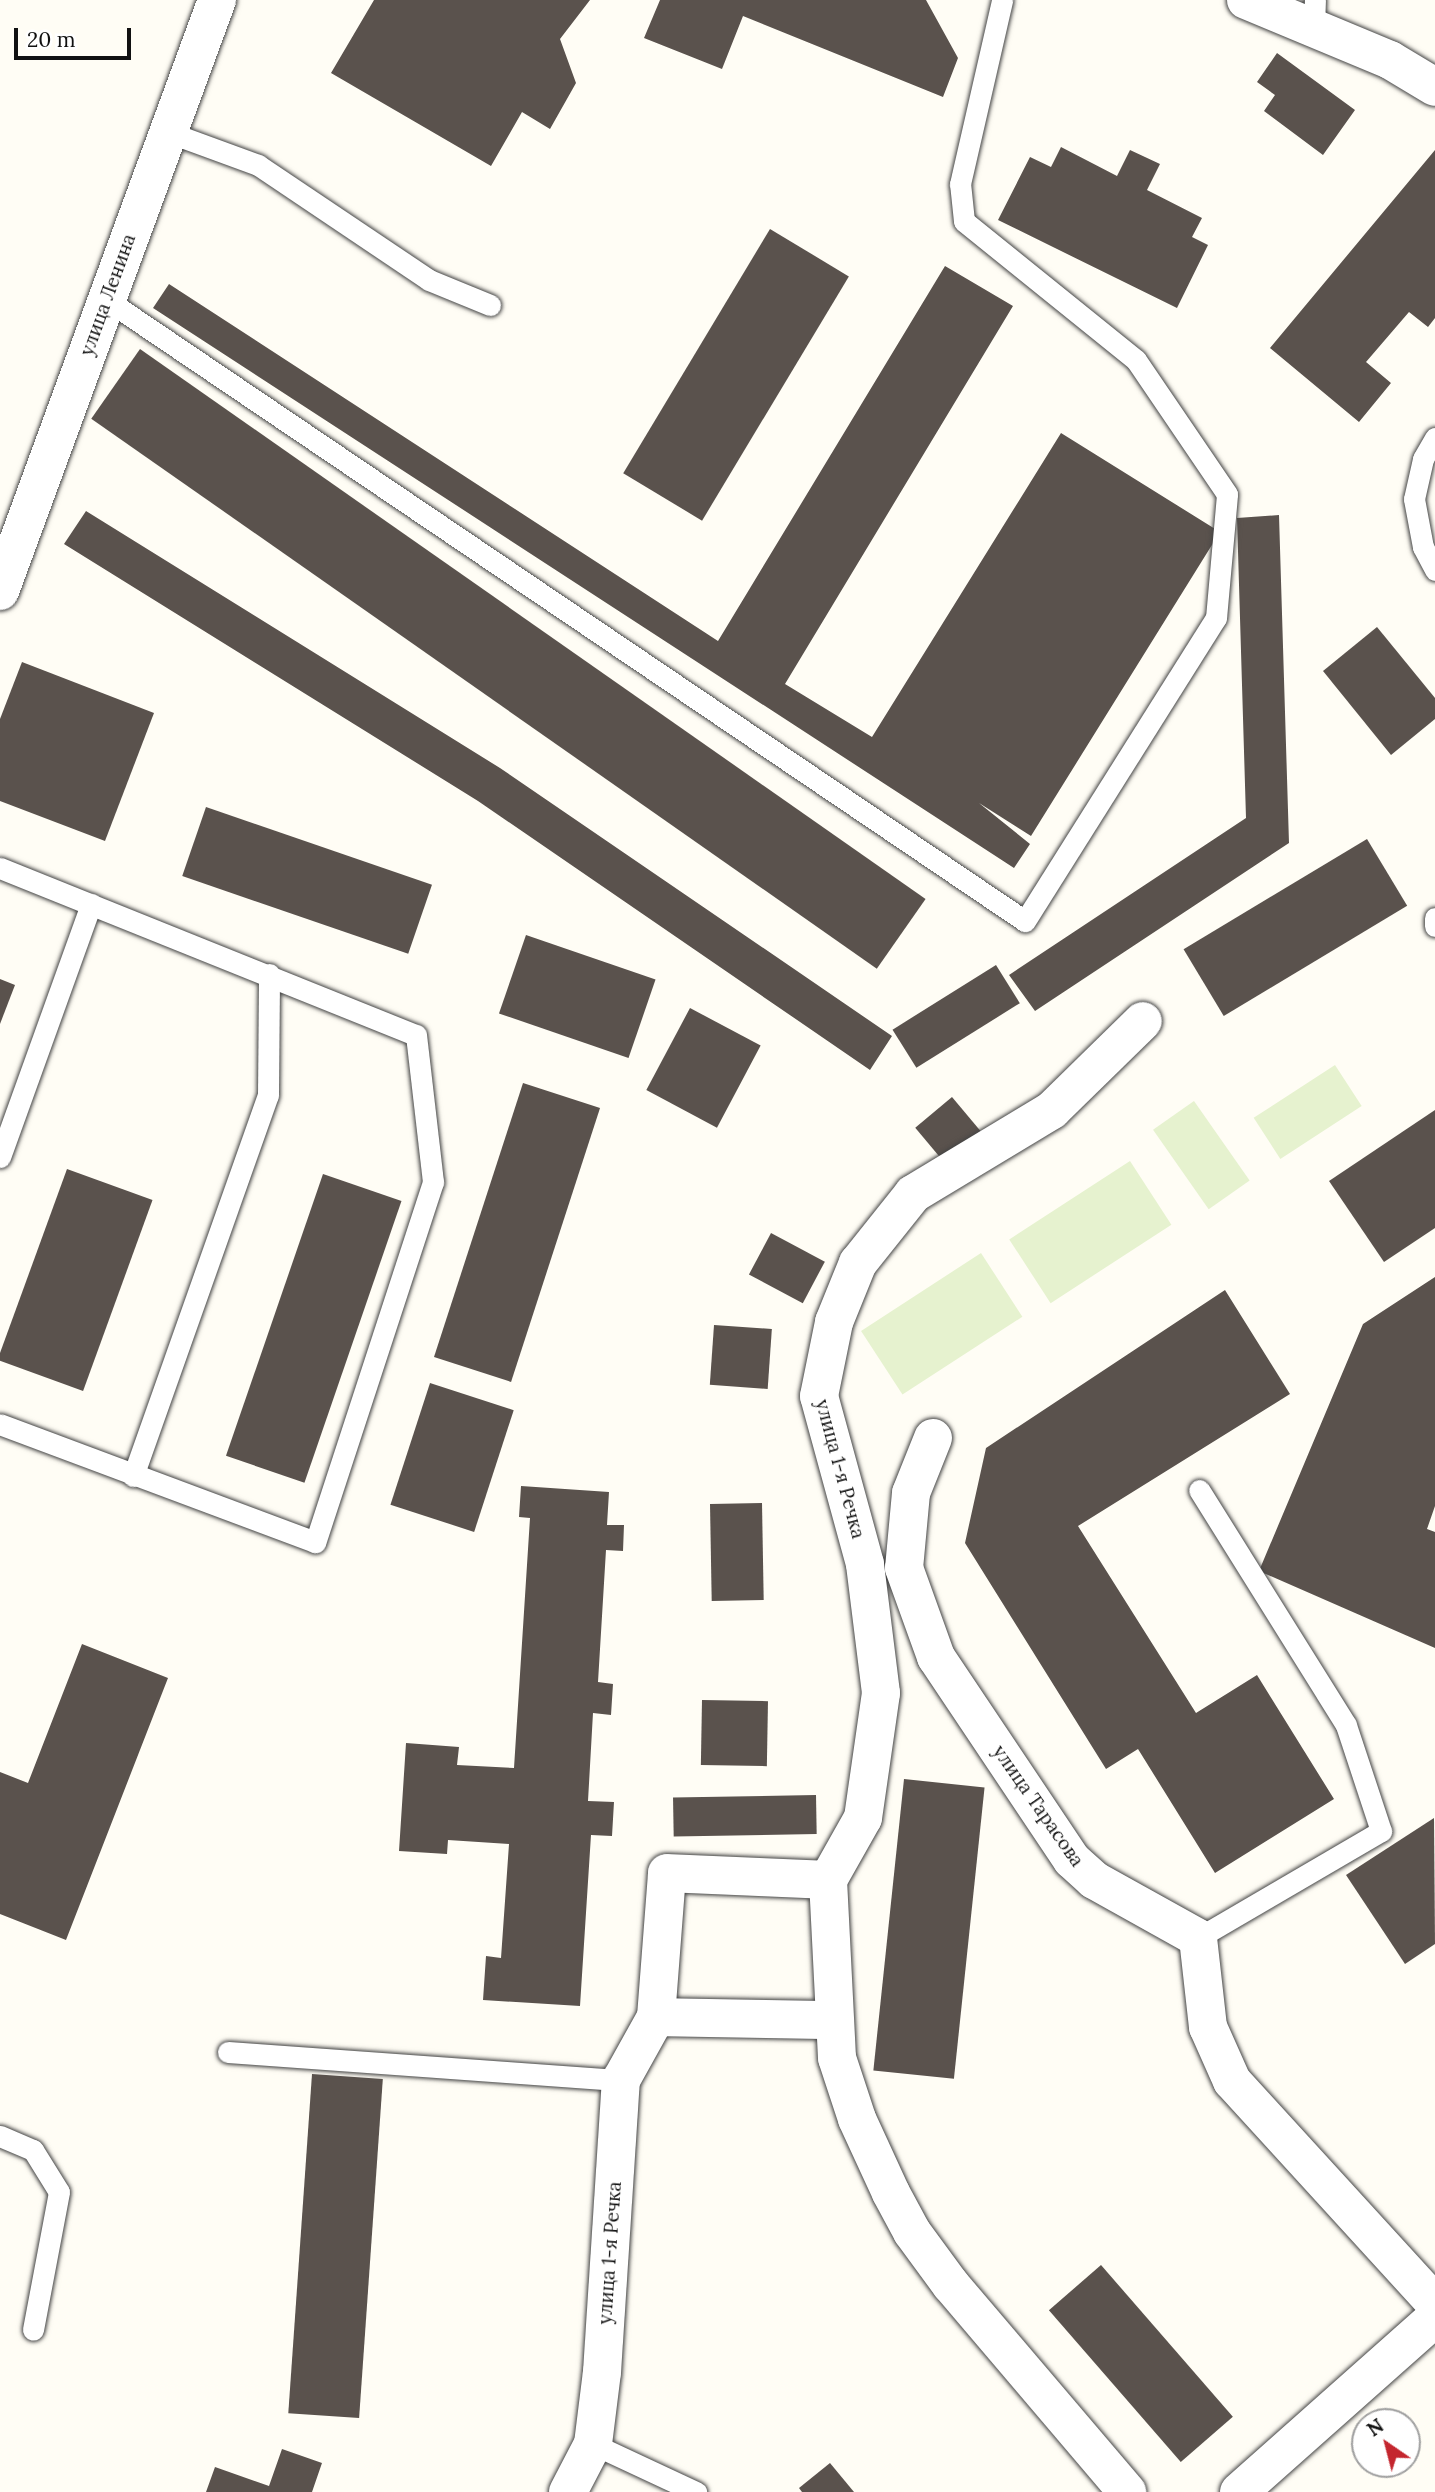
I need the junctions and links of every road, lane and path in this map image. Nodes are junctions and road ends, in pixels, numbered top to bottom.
1 (217, 0) edge
2 (1002, 0) edge
3 (1247, 0) edge
4 (1315, 13) edge
5 (1435, 87) edge
6 (168, 132) junction
7 (107, 300) junction
8 (490, 305) dead end
9 (1435, 438) edge
10 (1435, 570) edge
11 (0, 591) edge
12 (0, 868) edge
13 (92, 904) junction
14 (1435, 919) edge
15 (1435, 926) edge
16 (269, 974) junction
17 (1143, 1021) dead end
18 (0, 1157) edge
19 (0, 1424) edge
20 (933, 1438) dead end
21 (133, 1476) junction
22 (1199, 1490) dead end
23 (828, 1880) junction
24 (1198, 1938) junction
25 (656, 2017) junction
26 (833, 2020) junction
27 (229, 2052) dead end
28 (621, 2080) junction
29 (0, 2136) edge
30 (1435, 2303) edge
31 (1435, 2318) edge
32 (33, 2330) dead end
33 (593, 2444) junction
34 (568, 2492) edge
35 (696, 2492) edge
36 (1127, 2492) edge
37 (1239, 2492) edge

1 - 6 street, улица Ленина
2 - 7 lane
3 - 4 street
4 - 5 street
6 - 7 street, улица Ленина
6 - 8 lane
7 - 11 street, улица Ленина
9 - 10 lane
12 - 13 lane
13 - 16 lane
13 - 18 lane
14 - 15 lane
16 - 21 lane
16 - 21 lane
17 - 23 street, улица 1-я Речка
19 - 21 lane
20 - 24 street, улица Тарасова
22 - 24 lane
23 - 25 street
23 - 26 street
24 - 30 street
25 - 26 street
25 - 28 street, улица 1-я Речка
26 - 36 street
27 - 28 lane
28 - 33 street, улица 1-я Речка
29 - 32 lane
31 - 37 street
33 - 34 street, улица 1-я Речка
33 - 35 lane

